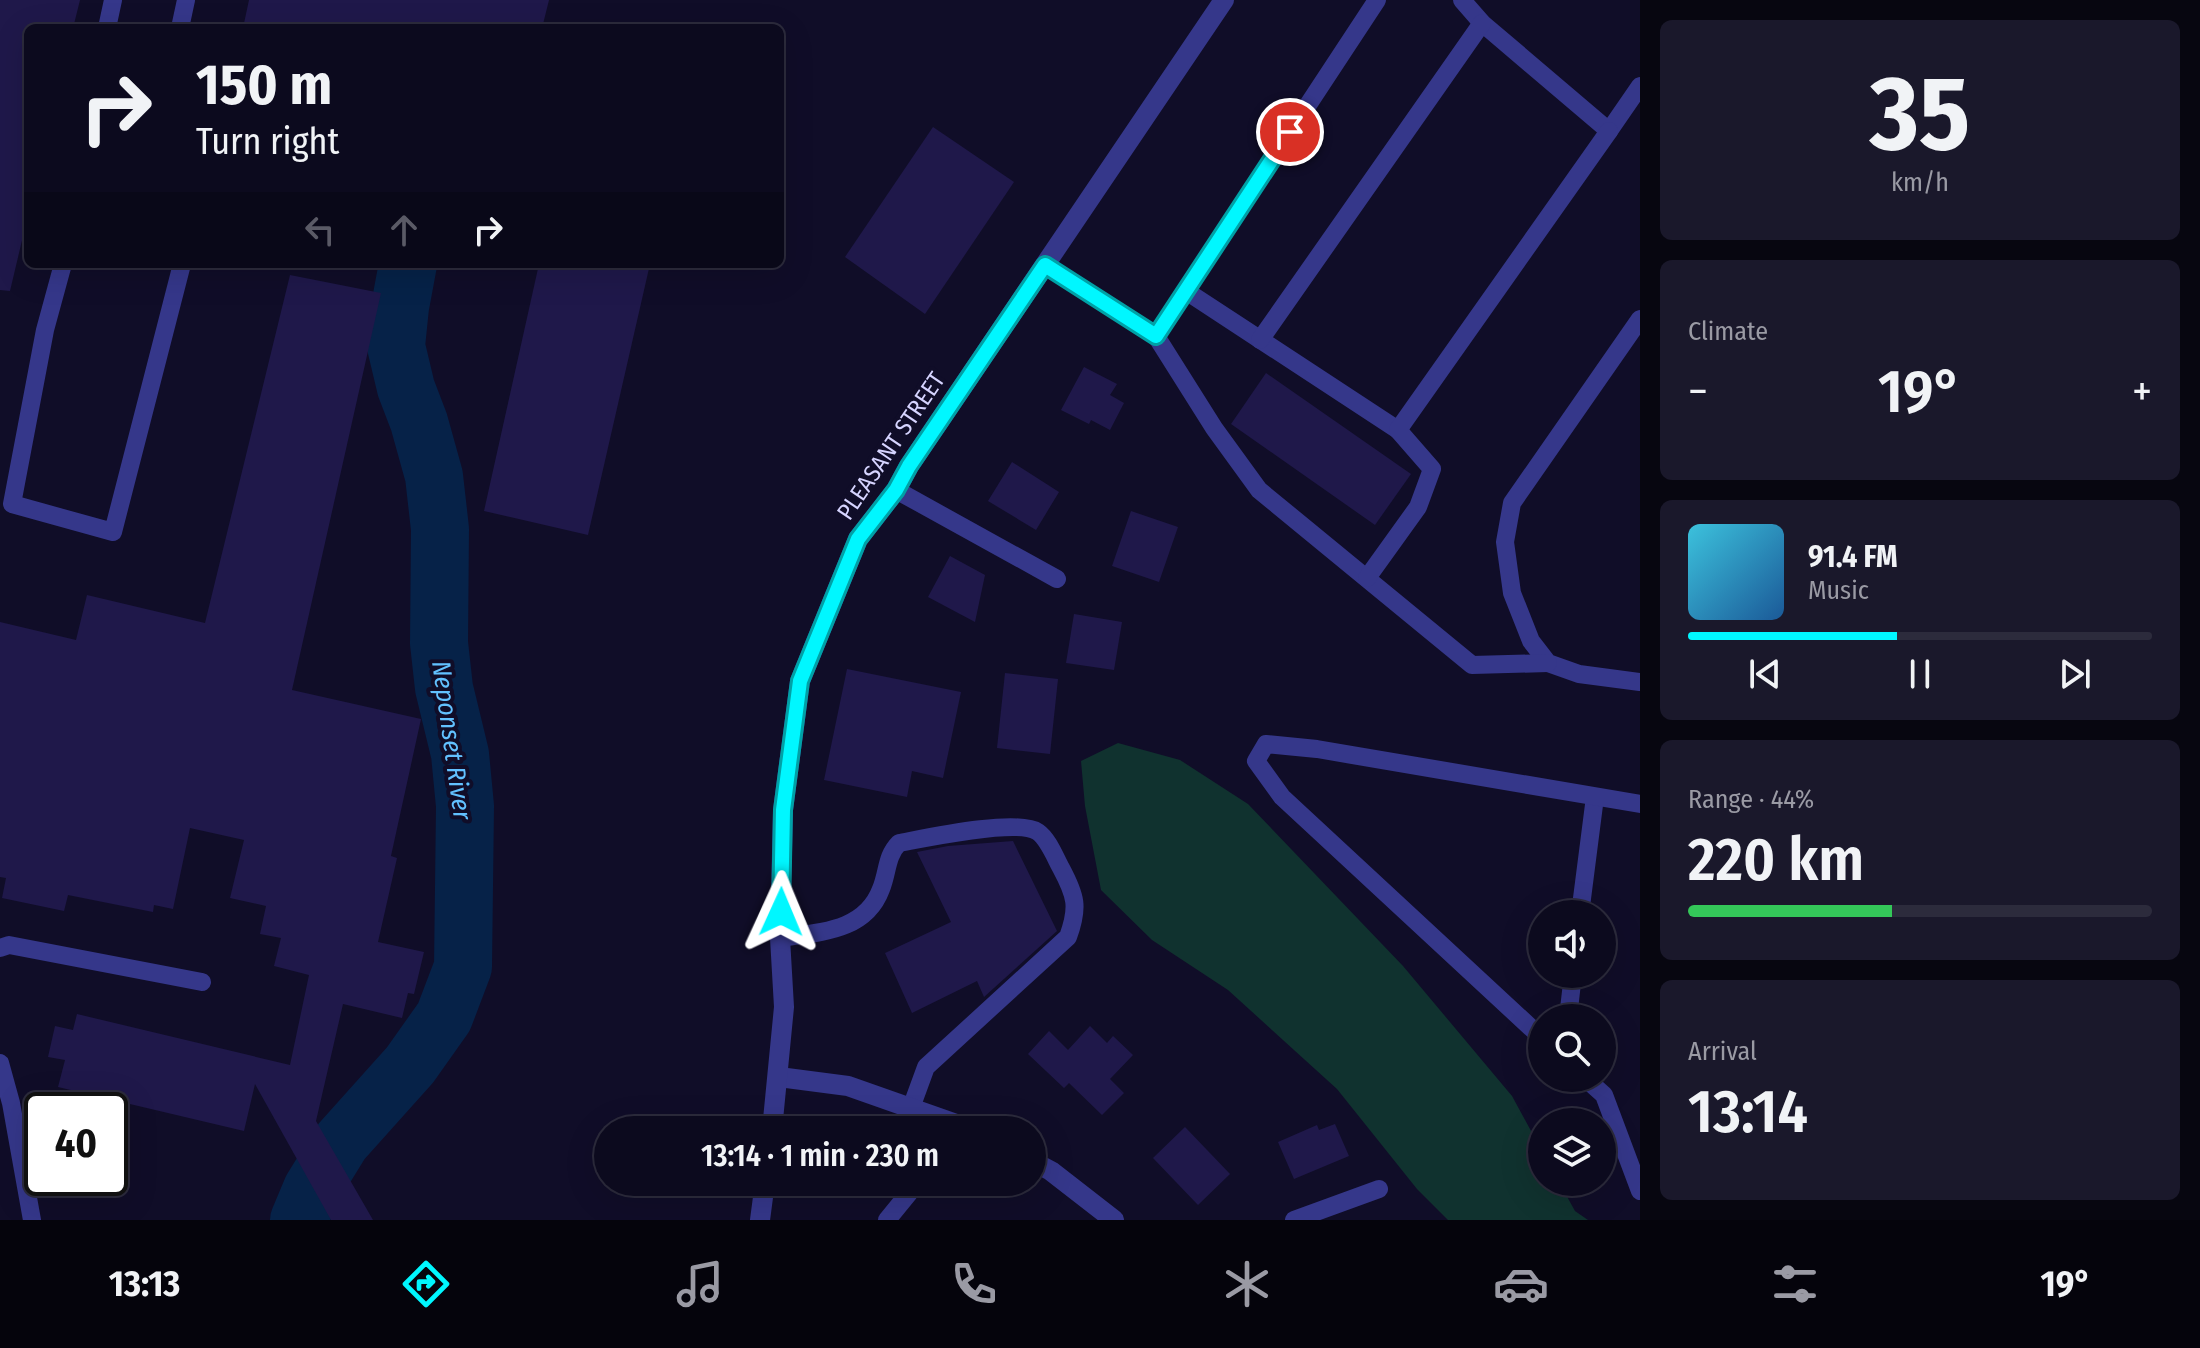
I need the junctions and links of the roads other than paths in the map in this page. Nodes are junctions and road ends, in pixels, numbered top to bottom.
1 (113, 0) edge
2 (186, 0) edge
3 (1224, 0) edge
4 (1377, 0) edge
5 (1462, 0) edge
6 (1482, 23) junction
7 (108, 24) edge
8 (181, 24) edge
9 (1640, 86) edge
10 (1609, 131) junction
11 (1045, 265) junction
12 (62, 268) edge
13 (181, 268) edge
14 (1186, 291) junction
15 (1640, 319) edge
16 (1156, 336) junction
17 (1260, 340) junction
18 (1398, 430) junction
19 (896, 490) junction
20 (1367, 578) junction
21 (1057, 579) dead end
22 (1548, 663) junction
23 (1640, 682) edge
24 (1595, 797) junction
25 (1640, 804) edge
26 (1582, 900) edge
27 (780, 938) junction
28 (0, 948) edge
29 (202, 982) dead end
30 (1528, 1025) edge
31 (0, 1063) edge
32 (779, 1077) junction
33 (1601, 1092) edge
34 (911, 1108) junction
35 (774, 1116) edge
36 (924, 1116) edge
37 (1046, 1168) edge
38 (1379, 1189) dead end
39 (1640, 1191) edge
40 (763, 1196) edge
41 (907, 1196) edge
42 (32, 1220) edge
43 (760, 1220) edge
44 (887, 1220) edge
45 (1114, 1220) edge
46 (1294, 1220) edge

1 - 7 lane
2 - 8 lane
3 - 11 street, PLEASANT STREET
4 - 14 lane
5 - 6 lane
6 - 10 lane
6 - 17 lane
9 - 10 lane
10 - 18 lane
11 - 16 lane
11 - 19 street, PLEASANT STREET
12 - 13 lane
14 - 16 lane
14 - 17 lane
15 - 22 lane
16 - 20 lane
17 - 18 lane
18 - 20 lane
19 - 21 lane
19 - 27 street, PLEASANT STREET
20 - 22 lane
22 - 23 lane
24 - 25 lane
24 - 26 lane
24 - 30 lane
27 - 32 street, PLEASANT STREET
27 - 34 lane
28 - 29 lane
31 - 42 lane
32 - 34 street
32 - 35 street, PLEASANT STREET
33 - 39 lane
34 - 36 street
37 - 45 street
38 - 46 lane
40 - 43 street
41 - 44 lane

